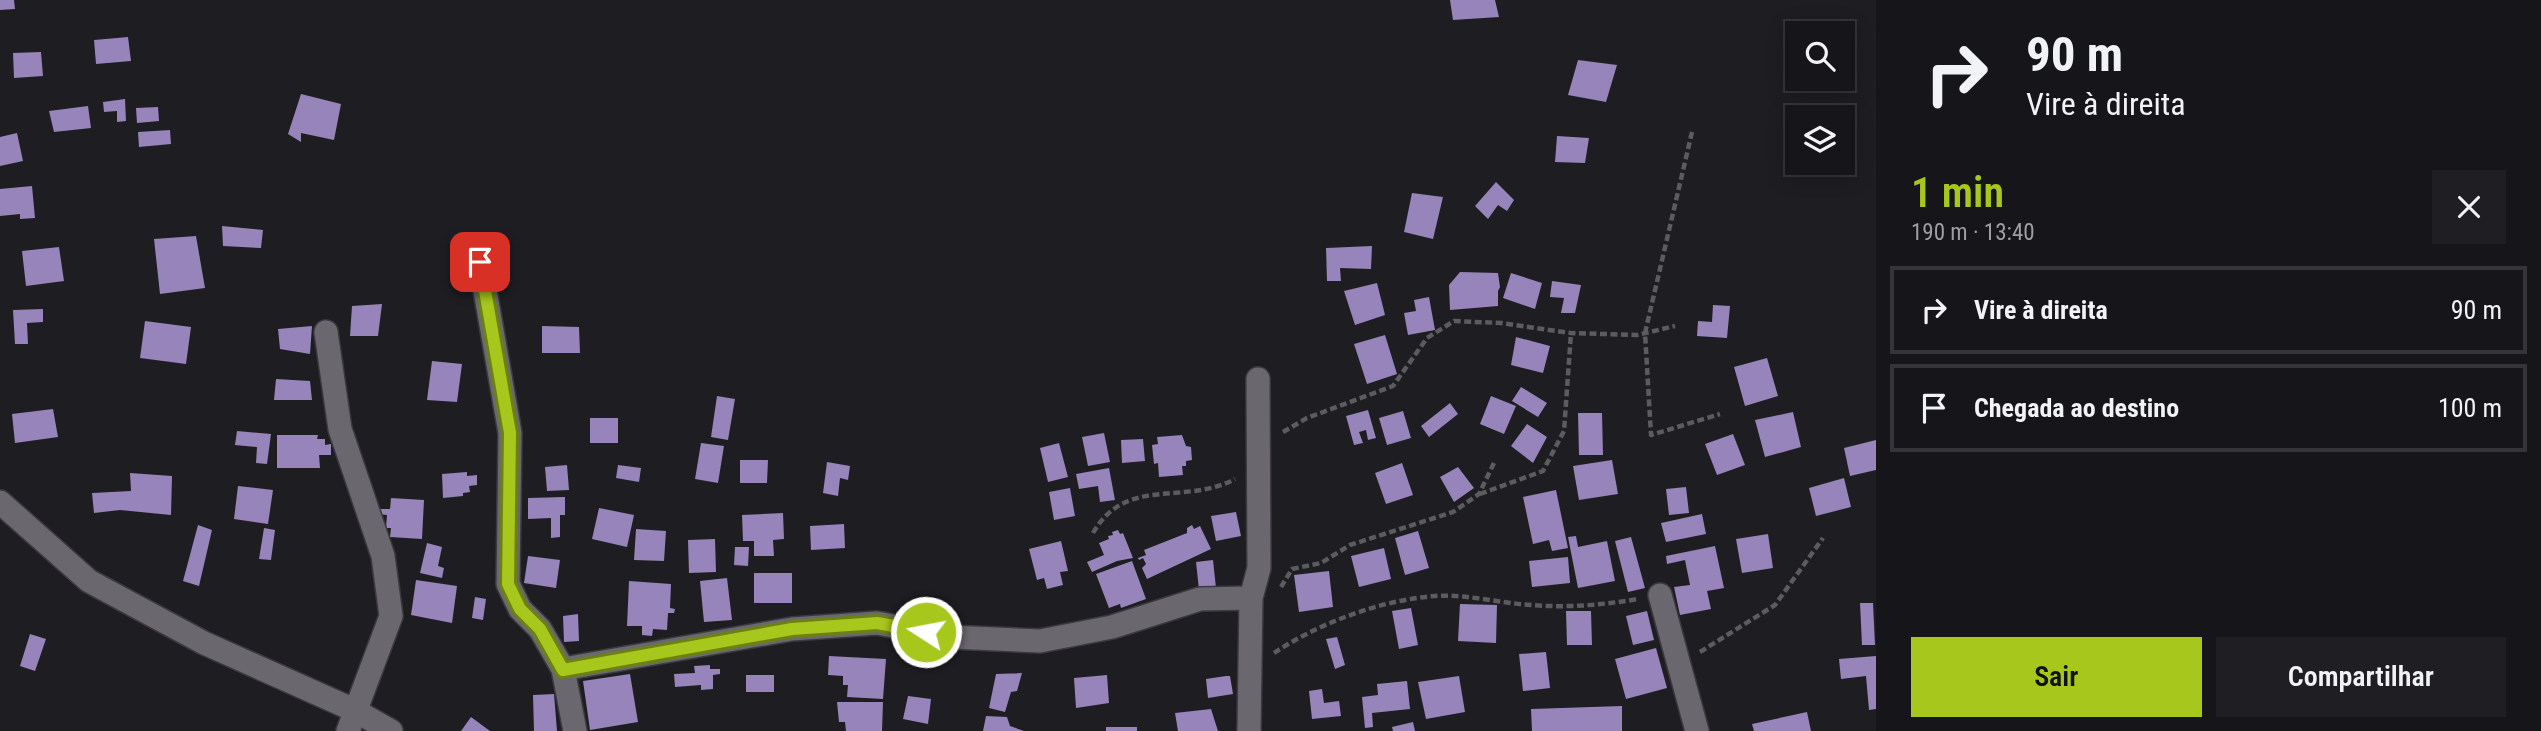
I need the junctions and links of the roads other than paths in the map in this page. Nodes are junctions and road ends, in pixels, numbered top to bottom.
1 (480, 262) dead end
2 (326, 332) dead end
3 (1258, 379) dead end
4 (0, 502) edge
5 (1660, 595) road end
6 (1251, 598) junction
7 (563, 670) junction
8 (351, 721) edge
9 (391, 731) edge
10 (575, 731) edge
11 (1249, 731) edge
12 (1697, 731) edge

1 - 7 street
2 - 8 street
3 - 6 street
4 - 8 street
5 - 12 street
6 - 7 street
6 - 11 street
7 - 10 street
8 - 9 street

